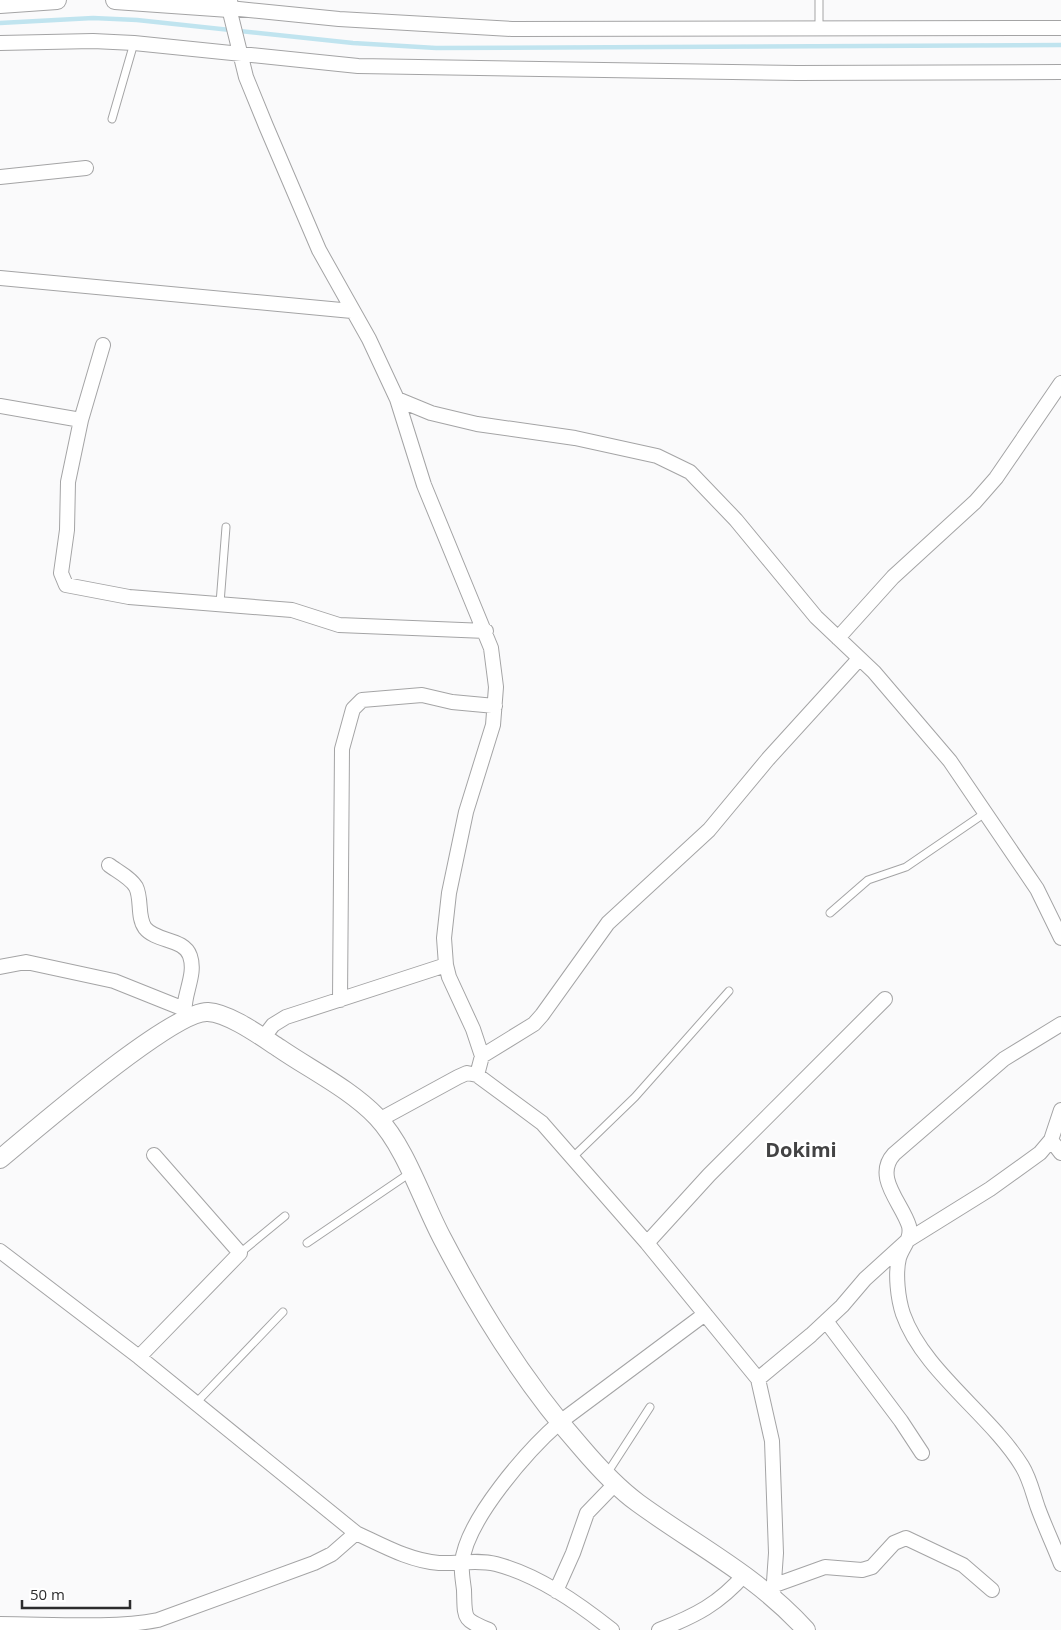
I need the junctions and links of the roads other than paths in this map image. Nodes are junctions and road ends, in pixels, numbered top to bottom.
1 (57, 0) edge
2 (115, 0) edge
3 (819, 0) edge
4 (0, 4) edge
5 (229, 9) edge
6 (1061, 28) edge
7 (819, 29) junction
8 (0, 43) edge
9 (134, 43) junction
10 (237, 45) junction
11 (1061, 72) edge
12 (112, 119) dead end
13 (86, 168) dead end
14 (0, 177) edge
15 (0, 278) edge
16 (352, 311) junction
17 (103, 345) dead end
18 (1061, 383) edge
19 (397, 399) junction
20 (0, 406) edge
21 (80, 420) junction
22 (226, 527) dead end
23 (220, 603) junction
24 (486, 631) junction
25 (838, 638) junction
26 (859, 659) junction
27 (494, 706) junction
28 (985, 813) junction
29 (109, 864) dead end
30 (830, 913) dead end
31 (1061, 938) edge
32 (446, 965) junction
33 (0, 966) edge
34 (729, 991) dead end
35 (886, 999) dead end
36 (340, 1000) junction
37 (184, 1013) junction
38 (1061, 1024) edge
39 (263, 1038) junction
40 (482, 1056) junction
41 (477, 1075) junction
42 (1061, 1110) edge
43 (379, 1120) junction
44 (1051, 1140) junction
45 (1061, 1153) edge
46 (154, 1155) dead end
47 (572, 1157) junction
48 (0, 1159) edge
49 (411, 1172) junction
50 (285, 1216) dead end
51 (908, 1240) junction
52 (307, 1243) dead end
53 (647, 1243) junction
54 (0, 1251) edge
55 (240, 1253) junction
56 (283, 1312) dead end
57 (705, 1314) junction
58 (826, 1321) junction
59 (139, 1357) junction
60 (758, 1379) junction
61 (196, 1403) junction
62 (650, 1407) dead end
63 (560, 1422) junction
64 (922, 1453) dead end
65 (611, 1479) junction
66 (356, 1533) junction
67 (462, 1563) junction
68 (1061, 1564) edge
69 (745, 1574) junction
70 (774, 1590) junction
71 (992, 1590) dead end
72 (556, 1591) junction
73 (0, 1624) edge
74 (471, 1627) edge
75 (489, 1630) edge
76 (612, 1630) edge
77 (659, 1630) edge
78 (806, 1630) edge

1 - 4 street
2 - 5 street
3 - 7 lane
5 - 7 street
5 - 10 street
6 - 7 street
8 - 9 street
9 - 10 street
9 - 12 lane
10 - 11 street
10 - 16 street
13 - 14 street
15 - 16 street
16 - 19 street
17 - 21 street
18 - 25 street
19 - 24 street
19 - 25 street
20 - 21 street
21 - 23 street
22 - 23 lane
23 - 24 street
24 - 27 street
25 - 26 street
26 - 28 street
26 - 40 street
27 - 32 street
27 - 36 street
28 - 30 lane
28 - 31 street
29 - 37 street
32 - 36 street
32 - 40 street
33 - 37 street
34 - 47 lane
35 - 53 street
36 - 39 street
37 - 39 street
37 - 48 street
38 - 51 street
39 - 43 street
40 - 41 street
41 - 43 street
41 - 47 street
42 - 44 street
43 - 49 street
44 - 45 street
44 - 51 street
46 - 55 street
47 - 53 street
49 - 52 lane
49 - 63 street
50 - 55 lane
51 - 58 street
51 - 68 street
53 - 57 street
54 - 59 street
55 - 59 street
56 - 61 lane
57 - 60 street
57 - 63 street
58 - 60 street
58 - 64 street
59 - 61 street
60 - 70 street
61 - 66 street
62 - 65 lane
63 - 65 street
63 - 67 street
65 - 69 street
65 - 72 street
66 - 67 street
66 - 73 street
67 - 72 street
67 - 74 street
69 - 70 street
69 - 77 street
70 - 71 street
70 - 78 street
72 - 76 street
74 - 75 street

